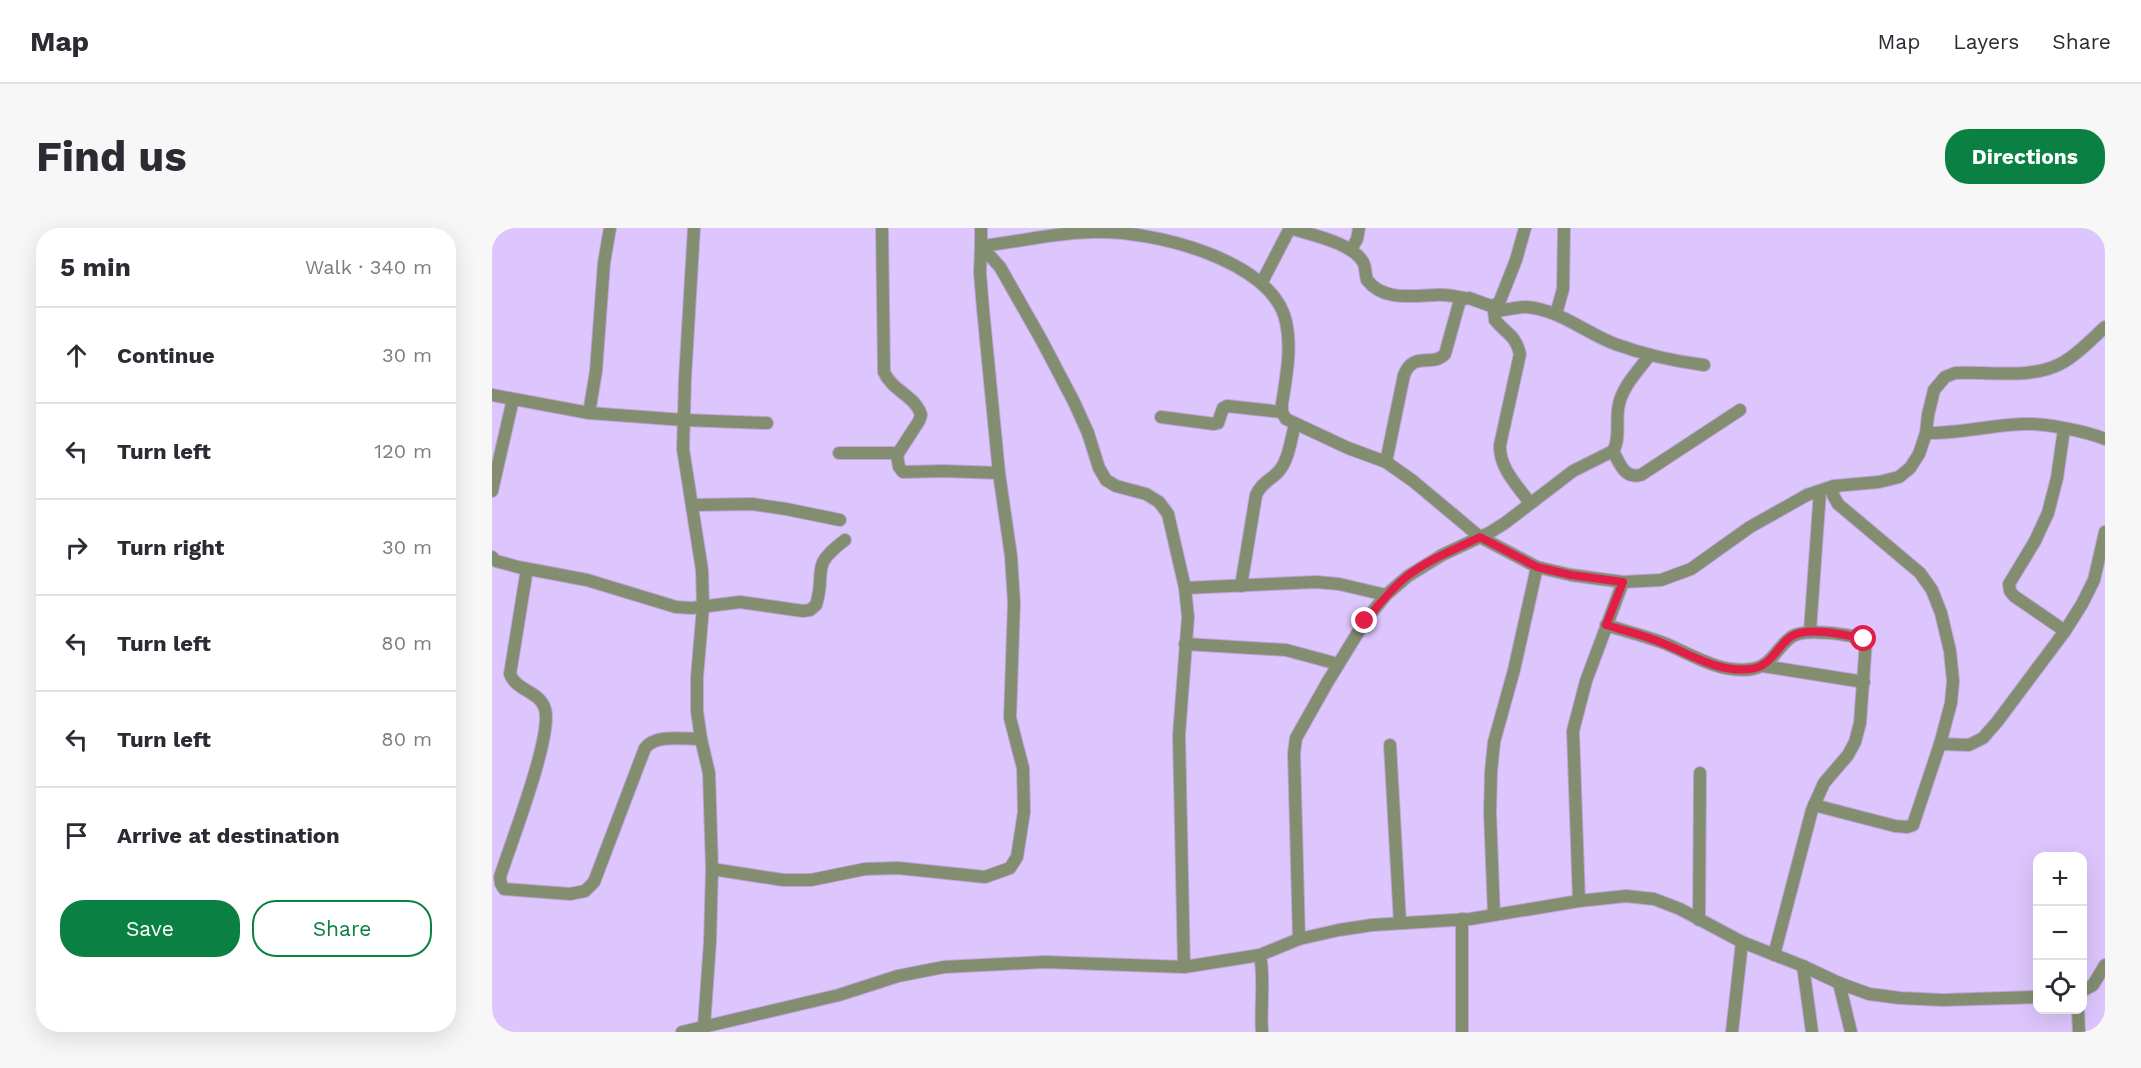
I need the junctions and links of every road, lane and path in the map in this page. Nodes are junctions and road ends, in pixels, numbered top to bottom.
1 (610, 228) edge
2 (694, 228) edge
3 (882, 228) edge
4 (981, 228) edge
5 (1290, 228) edge
6 (1359, 228) edge
7 (1525, 228) edge
8 (1564, 228) edge
9 (981, 246) junction
10 (1351, 250) junction
11 (1262, 282) junction
12 (1464, 298) junction
13 (1494, 309) junction
14 (1556, 314) junction
15 (2105, 327) edge
16 (1649, 356) junction
17 (1704, 364) dead end
18 (492, 395) edge
19 (513, 399) junction
20 (1740, 410) dead end
21 (1282, 412) junction
22 (589, 413) junction
23 (1161, 417) dead end
24 (684, 420) junction
25 (767, 423) dead end
26 (1295, 424) junction
27 (2064, 429) junction
28 (1926, 433) junction
29 (2105, 439) edge
30 (1613, 451) junction
31 (839, 453) dead end
32 (897, 455) junction
33 (1386, 462) junction
34 (999, 473) junction
35 (1834, 486) junction
36 (492, 491) edge
37 (1820, 491) junction
38 (1530, 503) junction
39 (692, 505) junction
40 (840, 520) dead end
41 (2105, 532) edge
42 (1480, 537) junction
43 (845, 540) dead end
44 (492, 557) edge
45 (1537, 567) junction
46 (527, 569) junction
47 (1623, 582) junction
48 (1241, 586) junction
49 (1185, 588) junction
50 (1386, 595) junction
51 (703, 608) junction
52 (1606, 625) junction
53 (1810, 631) junction
54 (2065, 632) junction
55 (1185, 644) junction
56 (1338, 664) junction
57 (1763, 666) junction
58 (1864, 682) junction
59 (701, 739) junction
60 (1940, 744) junction
61 (1390, 745) dead end
62 (1700, 773) dead end
63 (1814, 805) junction
64 (712, 868) junction
65 (1579, 901) junction
66 (1494, 915) junction
67 (1462, 919) junction
68 (1699, 920) junction
69 (1400, 923) junction
70 (1299, 939) junction
71 (1742, 942) junction
72 (1260, 955) junction
73 (1774, 955) junction
74 (1803, 966) junction
75 (2105, 966) edge
76 (1184, 967) junction
77 (1839, 983) junction
78 (2087, 988) edge
79 (2033, 997) edge
80 (2079, 1014) edge
81 (693, 1030) edge
82 (1262, 1032) edge
83 (1462, 1032) edge
84 (1732, 1032) edge
85 (1812, 1032) edge
86 (1851, 1032) edge
87 (2079, 1032) edge

1 - 22 street
2 - 24 street
3 - 32 street
4 - 9 street
5 - 10 street
5 - 11 street
6 - 10 street
7 - 13 street
8 - 14 street
9 - 11 street
9 - 34 street
9 - 49 street
10 - 12 street
11 - 21 street
12 - 13 street
12 - 33 street
13 - 14 street
13 - 38 street
14 - 16 street
15 - 28 street
16 - 17 street
16 - 30 street
18 - 19 street
19 - 22 street
19 - 36 street
20 - 30 street
21 - 23 street
21 - 26 street
22 - 24 street
24 - 25 street
24 - 39 street
26 - 33 street
26 - 48 street
27 - 28 street
27 - 29 street
27 - 54 street
28 - 35 street
30 - 38 street
31 - 32 street
32 - 34 street
33 - 42 street
34 - 64 street
35 - 37 street
35 - 60 street
37 - 47 street
37 - 53 street
38 - 42 street
39 - 40 street
39 - 51 street
41 - 54 street
42 - 45 street
42 - 50 street
43 - 51 street
44 - 46 street
45 - 47 street
45 - 66 street
46 - 51 street
46 - 59 street
47 - 52 street
48 - 49 street
48 - 50 street
49 - 55 street
50 - 56 street
51 - 59 street
52 - 57 street
52 - 65 street
53 - 57 street
53 - 58 street
54 - 60 street
55 - 56 street
55 - 76 street
56 - 70 street
57 - 58 street
58 - 63 street
59 - 64 street
60 - 63 street
61 - 69 street
62 - 68 street
63 - 73 street
64 - 81 street
65 - 66 street
65 - 68 street
66 - 67 street
67 - 69 street
67 - 83 street
68 - 71 street
69 - 70 street
70 - 72 street
71 - 73 street
71 - 84 street
72 - 76 street
72 - 82 street
73 - 74 street
74 - 77 street
74 - 85 street
75 - 78 street
76 - 81 street
77 - 79 street
77 - 86 street
80 - 87 street

